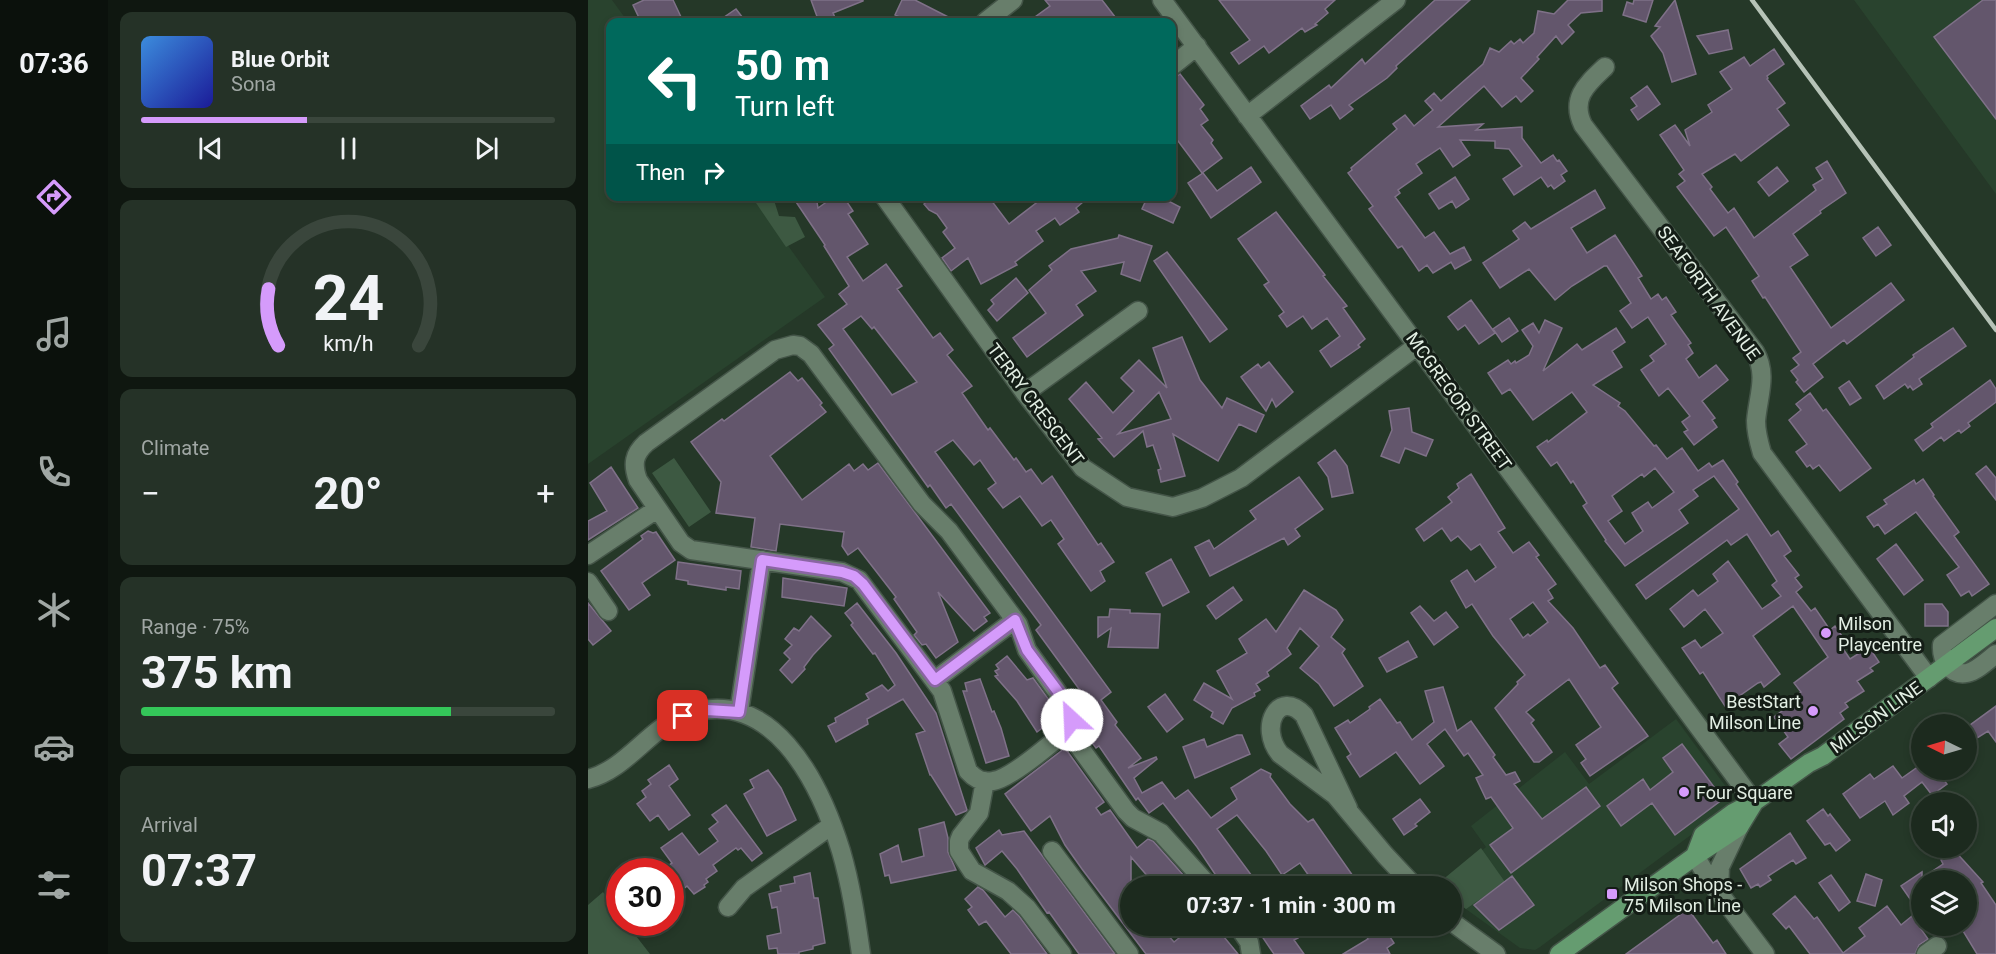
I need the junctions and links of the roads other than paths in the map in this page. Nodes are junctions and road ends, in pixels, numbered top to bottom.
1 (1013, 0) edge
2 (1162, 0) edge
3 (1396, 0) edge
4 (991, 18) edge
5 (1176, 18) edge
6 (1176, 18) edge
7 (1197, 46) junction
8 (1176, 63) edge
9 (1605, 67) dead end
10 (1247, 116) junction
11 (888, 201) edge
12 (1138, 311) dead end
13 (1418, 345) junction
14 (1025, 393) junction
15 (657, 509) junction
16 (588, 555) edge
17 (762, 560) junction
18 (588, 582) edge
19 (1996, 604) edge
20 (608, 611) dead end
21 (1015, 620) junction
22 (1996, 628) edge
23 (1996, 654) edge
24 (1946, 665) junction
25 (1929, 678) junction
26 (935, 680) junction
27 (739, 712) junction
28 (1067, 730) junction
29 (588, 779) edge
30 (984, 782) junction
31 (1754, 802) junction
32 (1348, 808) junction
33 (832, 825) junction
34 (1739, 827) junction
35 (1052, 852) dead end
36 (1695, 856) junction
37 (1200, 876) edge
38 (1405, 876) edge
39 (1719, 893) junction
40 (728, 907) dead end
41 (1462, 929) edge
42 (1246, 936) edge
43 (861, 954) edge
44 (1062, 954) edge
45 (1129, 954) edge
46 (1251, 954) edge
47 (1496, 954) edge
48 (1559, 954) edge
49 (1765, 954) edge

1 - 4 street
2 - 6 street, MCGREGOR STREET
3 - 10 street
5 - 7 street, MCGREGOR STREET
7 - 8 street
7 - 10 street, MCGREGOR STREET
9 - 25 street, SEAFORTH AVENUE
10 - 13 street, MCGREGOR STREET
11 - 14 street, TERRY CRESCENT
12 - 14 street
13 - 14 street, TERRY CRESCENT
13 - 31 street, MCGREGOR STREET
15 - 16 street
15 - 17 street
15 - 21 street
17 - 26 street
17 - 27 street
18 - 20 street
19 - 24 street
21 - 26 street
21 - 28 street
22 - 24 main road, MILSON LINE
23 - 24 street
24 - 25 main road, MILSON LINE
25 - 31 main road, MILSON LINE
26 - 30 street
27 - 29 street
27 - 33 street
28 - 30 street
28 - 37 street
30 - 44 street
31 - 34 main road, MILSON LINE
31 - 36 main road, MILSON LINE
32 - 32 street
32 - 38 street
33 - 40 street
33 - 43 street
34 - 36 main road, MILSON LINE
34 - 39 street
35 - 45 street
36 - 39 street
36 - 48 main road, MILSON LINE
39 - 49 street
41 - 47 street
42 - 46 street

